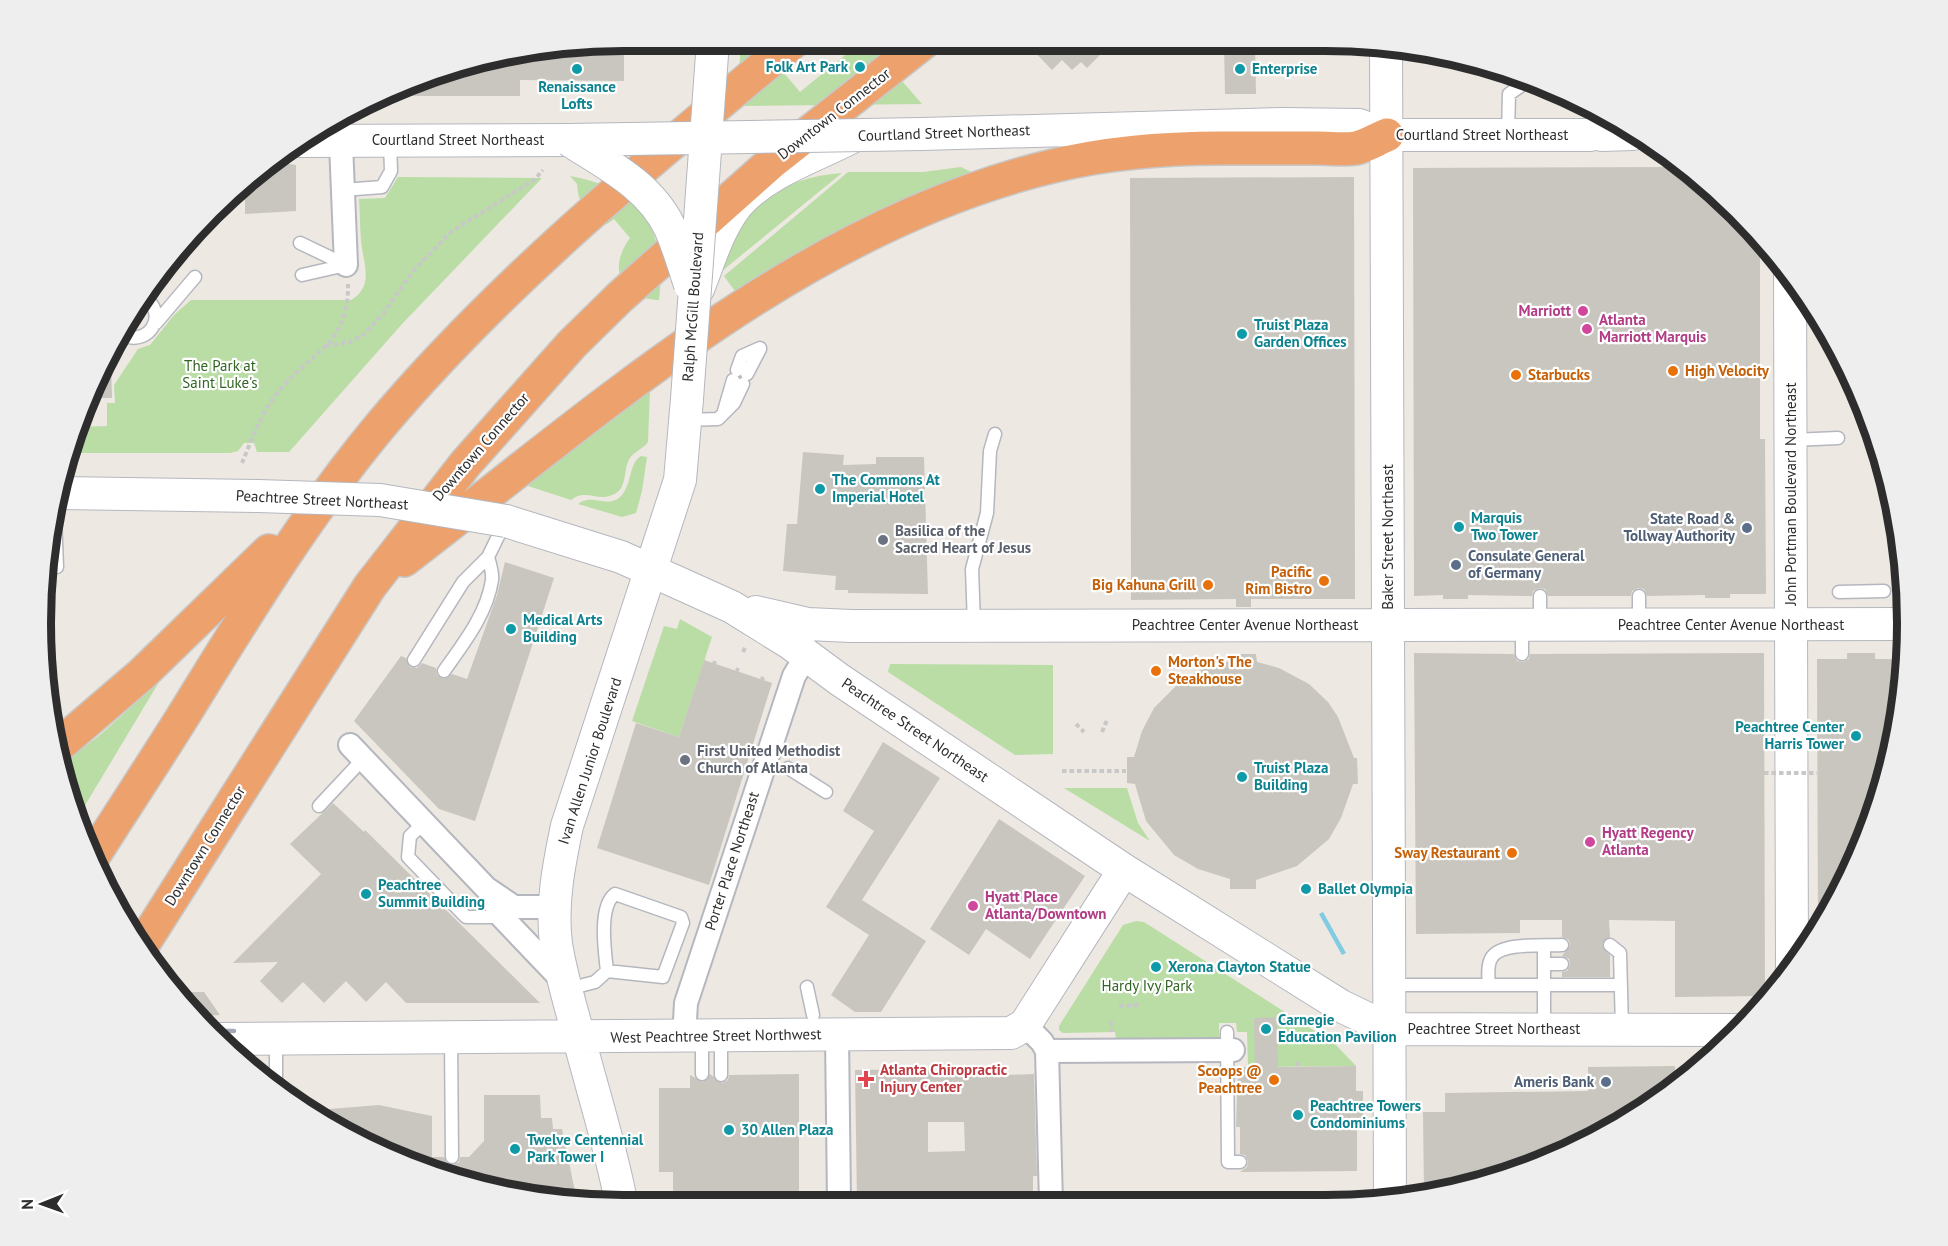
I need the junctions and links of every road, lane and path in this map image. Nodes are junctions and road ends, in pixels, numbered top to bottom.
1 (712, 51) edge
2 (782, 51) edge
3 (913, 51) edge
4 (1386, 55) edge
5 (1521, 86) edge
6 (340, 130) edge
7 (1622, 134) edge
8 (1387, 135) junction
9 (1508, 135) junction
10 (852, 136) junction
11 (706, 139) junction
12 (390, 140) junction
13 (569, 140) junction
14 (543, 170) dead end
15 (343, 190) junction
16 (300, 243) dead end
17 (346, 265) junction
18 (302, 275) dead end
19 (195, 277) dead end
20 (1791, 291) edge
21 (694, 298) junction
22 (150, 301) edge
23 (149, 302) edge
24 (168, 307) junction
25 (155, 324) junction
26 (128, 337) edge
27 (326, 346) junction
28 (740, 377) dead end
29 (686, 410) junction
30 (995, 434) dead end
31 (1838, 438) dead end
32 (1791, 440) junction
33 (242, 463) dead end
34 (330, 490) junction
35 (66, 493) edge
36 (506, 521) junction
37 (1503, 539) dead end
38 (1517, 539) dead end
39 (56, 547) edge
40 (488, 557) junction
41 (57, 567) dead end
42 (652, 569) junction
43 (370, 586) junction
44 (1884, 591) dead end
45 (1839, 592) dead end
46 (732, 606) junction
47 (1897, 624) edge
48 (974, 625) junction
49 (1389, 625) junction
50 (1792, 625) junction
51 (746, 646) dead end
52 (743, 652) dead end
53 (806, 656) junction
54 (414, 660) dead end
55 (444, 671) dead end
56 (1107, 720) dead end
57 (1076, 724) dead end
58 (1084, 732) dead end
59 (1102, 732) dead end
60 (63, 742) edge
61 (356, 752) joint
62 (788, 768) dead end
63 (1062, 771) dead end
64 (1126, 771) dead end
65 (1764, 773) dead end
66 (1817, 773) dead end
67 (826, 792) dead end
68 (319, 806) dead end
69 (424, 823) junction
70 (98, 849) edge
71 (1124, 870) junction
72 (486, 888) junction
73 (555, 907) junction
74 (502, 917) junction
75 (146, 939) edge
76 (1562, 945) dead end
77 (1610, 945) dead end
78 (1544, 946) junction
79 (1792, 953) edge
80 (1544, 964) junction
81 (1562, 964) dead end
82 (607, 971) junction
83 (565, 985) junction
84 (1389, 985) junction
85 (1489, 985) junction
86 (1544, 985) junction
87 (1622, 985) junction
88 (807, 987) dead end
89 (1141, 1005) dead end
90 (1119, 1006) dead end
91 (813, 1015) dead end
92 (1025, 1026) junction
93 (1389, 1029) junction
94 (1544, 1029) junction
95 (1622, 1029) junction
96 (1726, 1030) edge
97 (837, 1035) junction
98 (702, 1037) junction
99 (451, 1038) junction
100 (579, 1038) junction
101 (231, 1039) edge
102 (276, 1039) junction
103 (1229, 1044) joint
104 (1047, 1051) junction
105 (702, 1074) dead end
106 (721, 1075) dead end
107 (276, 1078) edge
108 (452, 1157) dead end
109 (1239, 1162) dead end
110 (1390, 1191) edge
111 (620, 1195) edge
112 (839, 1195) edge
113 (1050, 1195) edge

1 - 11 main road, Ralph McGill Boulevard, bridge
2 - 34 highway
3 - 43 highway, Downtown Connector
4 - 8 main road, Baker Street Northeast
5 - 9 lane
6 - 12 main road, Courtland Street Northeast
6 - 15 street
7 - 9 main road, Courtland Street Northeast
8 - 9 main road, Courtland Street Northeast
8 - 10 main road, Courtland Street Northeast, bridge
8 - 43 highway
8 - 49 main road, Baker Street Northeast
10 - 11 main road, Courtland Street Northeast, bridge
10 - 21 main road, bridge
11 - 13 main road, Courtland Street Northeast, bridge
11 - 21 main road, Ralph McGill Boulevard, bridge
12 - 13 main road, Courtland Street Northeast
12 - 15 lane
13 - 21 main road, bridge
14 - 27 path
15 - 17 street
16 - 17 lane
17 - 18 lane
17 - 27 path
19 - 24 lane
20 - 32 main road, John Portman Boulevard Northeast
21 - 29 main road, Ralph McGill Boulevard, bridge
22 - 24 lane
23 - 25 lane
24 - 25 lane
25 - 26 lane
27 - 33 path
28 - 29 lane
29 - 42 main road, Ralph McGill Boulevard
30 - 48 lane
31 - 32 lane
32 - 50 main road, John Portman Boulevard Northeast
34 - 60 highway
34 - 70 highway
35 - 36 main road, Peachtree Street Northeast, bridge
36 - 40 lane
36 - 42 main road, Peachtree Street Northeast
37 - 38 path, bridge
39 - 41 lane
40 - 54 lane
40 - 55 lane
42 - 46 main road, Peachtree Street Northeast
42 - 73 main road, Ivan Allen Junior Boulevard
43 - 75 highway, Downtown Connector
44 - 45 lane
46 - 48 main road, Peachtree Center Avenue Northeast
46 - 53 main road, Peachtree Street Northeast
47 - 50 main road, Peachtree Center Avenue Northeast
48 - 49 main road, Peachtree Center Avenue Northeast
49 - 50 main road, Peachtree Center Avenue Northeast
49 - 84 main road, Baker Street Northeast
50 - 79 main road, John Portman Boulevard Northeast
51 - 52 path
53 - 71 main road, Peachtree Street Northeast
53 - 98 street, Porter Place Northeast
56 - 59 path
57 - 58 path
61 - 68 lane
61 - 69 street
62 - 67 lane
63 - 64 path
65 - 66 path, bridge
69 - 72 street
69 - 74 lane
71 - 92 main road
71 - 93 main road, Peachtree Street Northeast
72 - 73 street
72 - 74 street
73 - 83 main road, Ivan Allen Junior Boulevard
74 - 83 street
76 - 78 lane
77 - 87 lane
78 - 80 lane
78 - 85 lane
80 - 81 lane
80 - 86 lane
82 - 82 lane
82 - 83 lane
83 - 100 main road, Ivan Allen Junior Boulevard
84 - 85 lane
84 - 93 main road, Baker Street Northeast
85 - 86 lane
86 - 87 lane
86 - 94 lane
87 - 95 lane
88 - 91 lane
89 - 90 path
92 - 97 main road, West Peachtree Street Northwest
92 - 104 street
93 - 94 main road, Peachtree Street Northeast
93 - 110 main road, Baker Street Northeast
94 - 95 main road, Peachtree Street Northeast
95 - 96 main road, Peachtree Street Northeast
97 - 98 main road, West Peachtree Street Northwest
97 - 112 street
98 - 100 main road, West Peachtree Street Northwest
98 - 105 lane
98 - 106 lane
99 - 100 main road, West Peachtree Street Northwest
99 - 102 main road, West Peachtree Street Northwest
99 - 108 lane
100 - 111 main road, Ivan Allen Junior Boulevard
101 - 102 main road, West Peachtree Street Northwest
102 - 107 lane
103 - 104 street
103 - 109 lane
104 - 113 street

